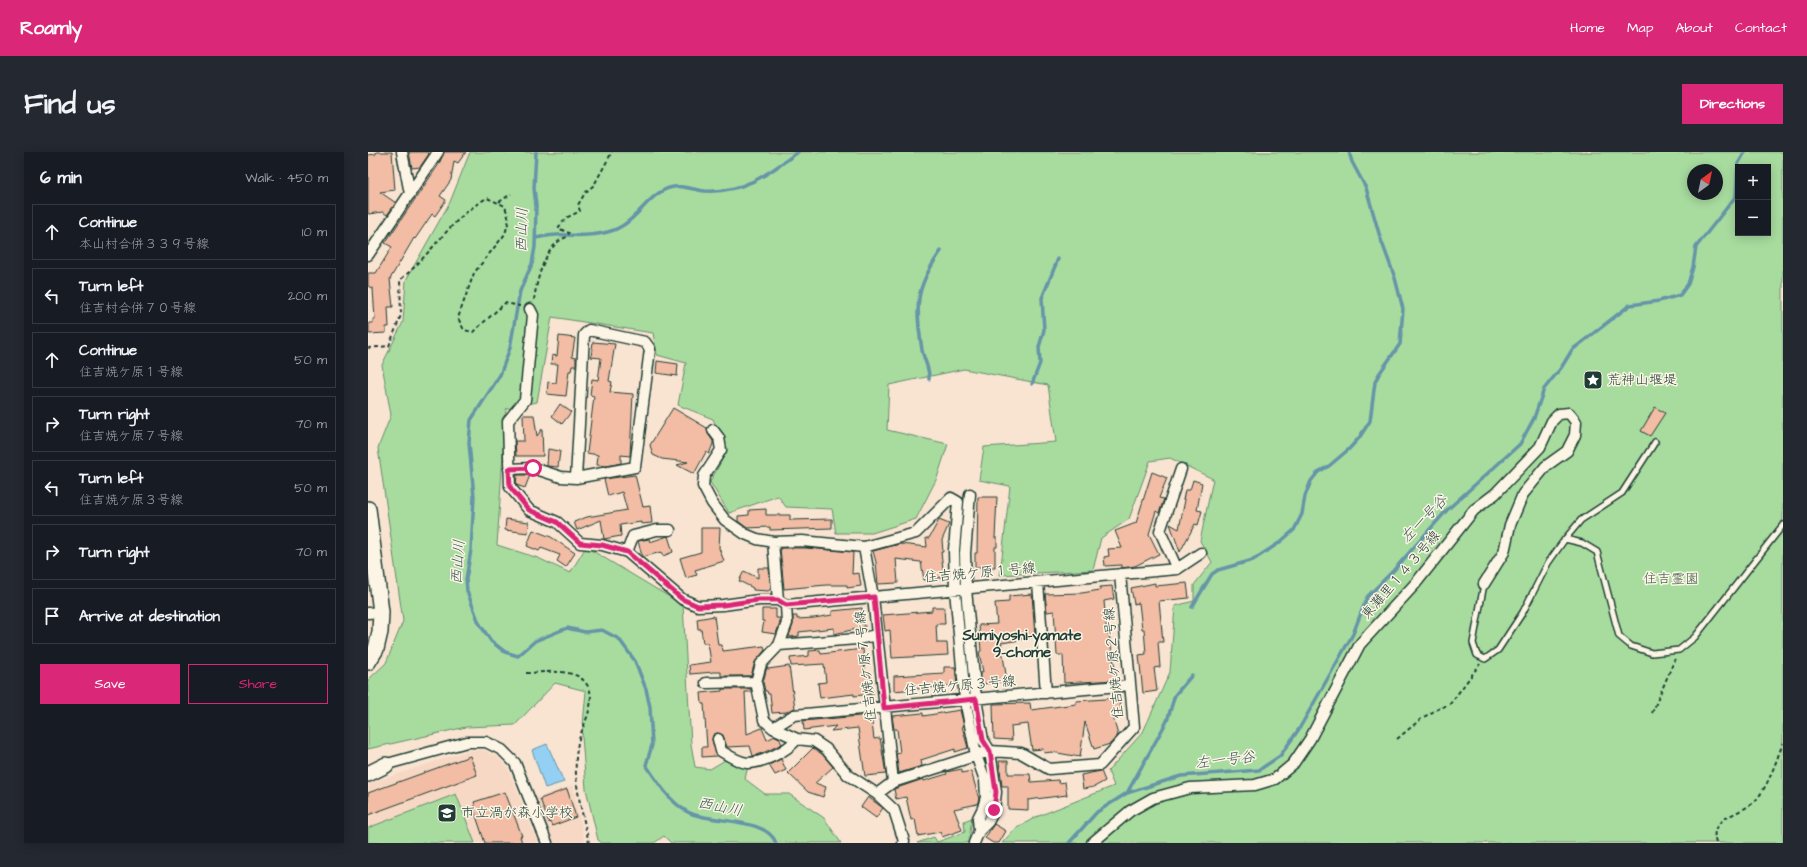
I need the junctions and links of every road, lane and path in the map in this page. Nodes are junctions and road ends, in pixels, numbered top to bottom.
1 (402, 152) edge
2 (438, 152) edge
3 (612, 152) edge
4 (410, 194) junction
5 (510, 194) dead end
6 (499, 202) junction
7 (368, 255) edge
8 (528, 308) junction
9 (368, 348) edge
10 (713, 430) dead end
11 (1655, 442) dead end
12 (509, 469) junction
13 (1181, 469) dead end
14 (576, 478) junction
15 (970, 494) dead end
16 (368, 509) edge
17 (1783, 525) edge
18 (670, 530) dead end
19 (1565, 539) junction
20 (773, 542) junction
21 (864, 547) junction
22 (627, 552) junction
23 (1201, 553) dead end
24 (371, 555) edge
25 (1176, 569) junction
26 (1120, 574) junction
27 (1038, 582) junction
28 (1484, 584) joint
29 (966, 589) junction
30 (955, 590) junction
31 (874, 597) junction
32 (782, 602) junction
33 (374, 613) edge
34 (877, 635) junction
35 (779, 644) junction
36 (1679, 650) junction
37 (1485, 659) junction
38 (368, 661) edge
39 (526, 673) dead end
40 (756, 682) junction
41 (706, 683) dead end
42 (1130, 685) junction
43 (1046, 693) junction
44 (971, 700) junction
45 (884, 708) junction
46 (1652, 713) dead end
47 (774, 728) junction
48 (718, 739) dead end
49 (797, 739) junction
50 (1397, 739) dead end
51 (1783, 743) edge
52 (990, 751) junction
53 (976, 756) junction
54 (386, 765) junction
55 (368, 767) edge
56 (368, 774) edge
57 (893, 782) junction
58 (878, 794) junction
59 (979, 831) junction
60 (547, 843) edge
61 (589, 843) edge
62 (903, 843) edge
63 (974, 843) edge
64 (1092, 843) edge
65 (1716, 843) edge

1 - 4 street
2 - 4 street
3 - 8 path
4 - 7 street
5 - 6 path
6 - 8 path
6 - 9 path
8 - 12 street
10 - 20 street
11 - 19 lane
12 - 14 street
12 - 22 street
13 - 25 street
14 - 14 street
15 - 29 street
16 - 24 street
17 - 36 lane
18 - 22 street
19 - 36 lane
19 - 37 lane
20 - 21 street
20 - 32 street
21 - 30 street
21 - 31 street, 住吉焼ケ原７号線
22 - 32 street, 住吉焼ケ原１号線
23 - 25 street, 住吉焼ケ原１号線
24 - 33 street
25 - 26 street, 住吉焼ケ原１号線
26 - 27 street, 住吉焼ケ原１号線
26 - 42 street, 住吉焼ケ原２号線
27 - 29 street, 住吉焼ケ原１号線
27 - 43 street
28 - 37 lane
28 - 64 street, 東灘里１４３号線
29 - 30 street, 住吉焼ケ原１号線
29 - 44 street
30 - 31 street, 住吉焼ケ原１号線
30 - 44 street
31 - 32 street, 住吉焼ケ原１号線
31 - 34 street, 住吉焼ケ原７号線
32 - 35 street
33 - 38 street
34 - 35 street
34 - 45 street, 住吉焼ケ原７号線
35 - 40 street
36 - 46 path
37 - 50 path
39 - 61 path
40 - 41 street
40 - 47 street
42 - 43 street, 住吉焼ケ原３号線
42 - 52 street, 住吉焼ケ原２号線
43 - 44 street, 住吉焼ケ原３号線
44 - 45 street, 住吉焼ケ原３号線
44 - 52 street
44 - 53 street
45 - 47 street, 住吉焼ケ原３号線
45 - 57 street, 住吉焼ケ原７号線
47 - 49 street
48 - 49 street
49 - 58 street
51 - 65 path
52 - 53 street, 住吉焼ケ原２号線
52 - 59 street
53 - 57 street, 住吉焼ケ原２号線
53 - 59 street
54 - 55 street
54 - 56 street
54 - 60 street
57 - 58 street, 住吉焼ケ原２号線
58 - 62 street
59 - 63 street

